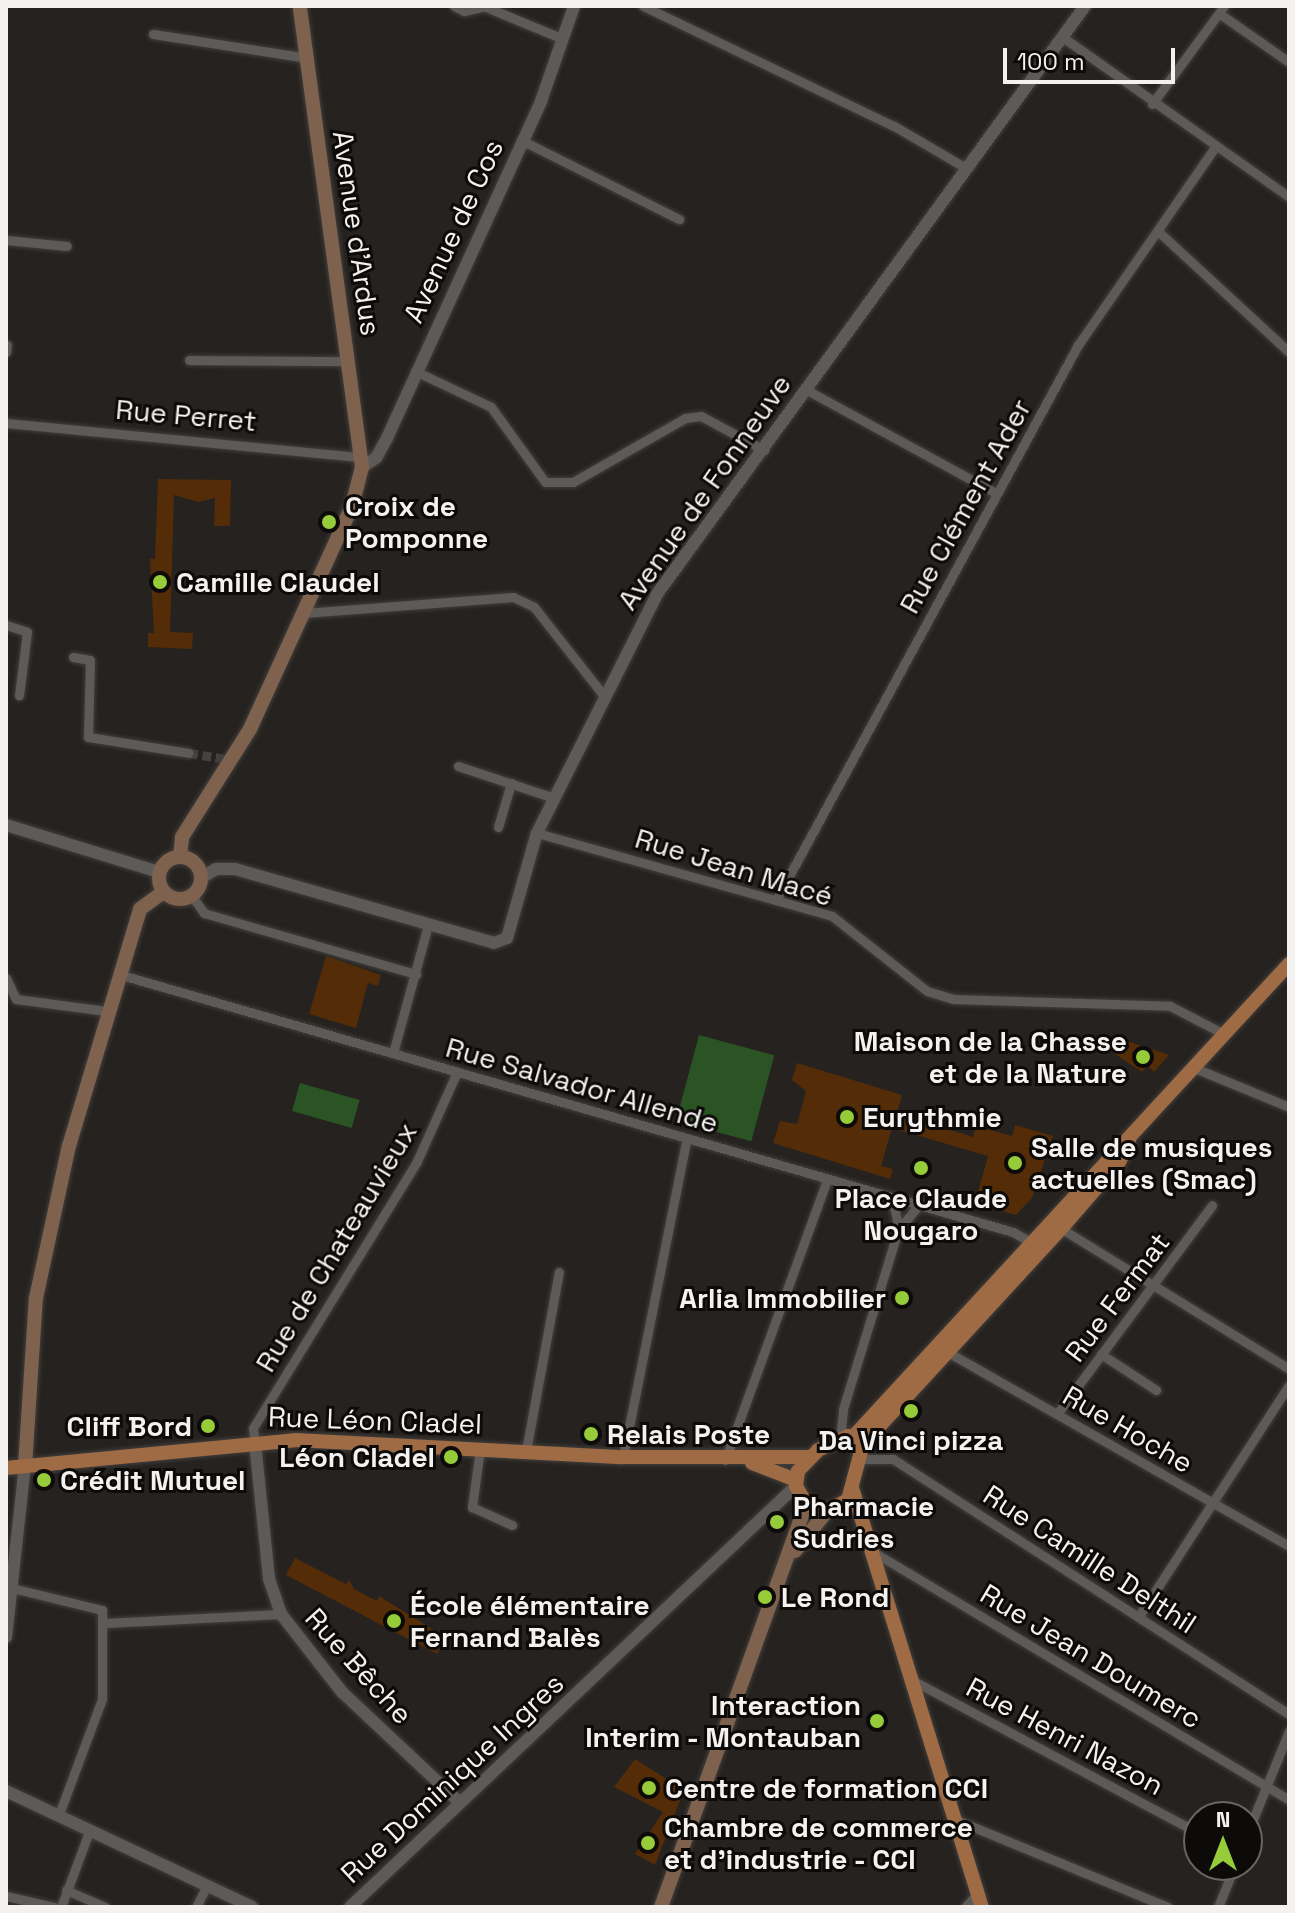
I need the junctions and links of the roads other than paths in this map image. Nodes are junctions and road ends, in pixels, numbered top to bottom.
1 (300, 6) edge
2 (454, 6) edge
3 (486, 6) edge
4 (574, 6) edge
5 (643, 6) edge
6 (1085, 6) edge
7 (1222, 10) edge
8 (153, 34) dead end
9 (1061, 36) junction
10 (561, 38) junction
11 (308, 58) junction
12 (1289, 62) edge
13 (1152, 104) junction
14 (521, 140) junction
15 (1215, 147) junction
16 (966, 168) junction
17 (1289, 197) edge
18 (679, 219) dead end
19 (1160, 233) junction
20 (6, 240) edge
21 (67, 246) dead end
22 (7, 345) edge
23 (6, 352) edge
24 (1289, 352) edge
25 (189, 360) dead end
26 (348, 361) junction
27 (415, 371) junction
28 (805, 389) junction
29 (6, 423) edge
30 (764, 450) junction
31 (361, 462) junction
32 (996, 493) junction
33 (304, 613) junction
34 (6, 625) edge
35 (73, 657) dead end
36 (19, 695) dead end
37 (604, 696) junction
38 (189, 753) tunnel mouth
39 (458, 766) dead end
40 (511, 783) junction
41 (554, 798) junction
42 (6, 825) edge
43 (498, 827) dead end
44 (537, 833) junction
45 (180, 857) junction
46 (159, 872) junction
47 (201, 878) junction
48 (163, 892) junction
49 (192, 896) junction
50 (776, 900) junction
51 (428, 925) junction
52 (1289, 964) edge
53 (118, 974) junction
54 (416, 974) junction
55 (6, 978) edge
56 (106, 1011) junction
57 (1224, 1034) junction
58 (393, 1053) junction
59 (1197, 1069) junction
60 (457, 1072) junction
61 (1289, 1107) edge
62 (687, 1138) junction
63 (827, 1179) junction
64 (892, 1197) junction
65 (919, 1205) junction
66 (1212, 1205) dead end
67 (1056, 1224) junction
68 (898, 1230) junction
69 (1032, 1243) junction
70 (559, 1272) dead end
71 (1152, 1286) junction
72 (944, 1350) junction
73 (1101, 1354) junction
74 (1289, 1369) edge
75 (1289, 1385) edge
76 (1156, 1390) dead end
77 (1057, 1414) junction
78 (255, 1443) junction
79 (854, 1444) junction
80 (480, 1449) junction
81 (526, 1451) junction
82 (623, 1457) junction
83 (809, 1457) junction
84 (725, 1460) junction
85 (744, 1460) junction
86 (25, 1466) junction
87 (6, 1468) edge
88 (796, 1483) junction
89 (853, 1491) junction
90 (1213, 1503) junction
91 (806, 1504) junction
92 (827, 1511) junction
93 (512, 1525) dead end
94 (1289, 1546) edge
95 (870, 1550) junction
96 (794, 1551) junction
97 (9, 1563) edge
98 (12, 1588) junction
99 (281, 1614) junction
100 (1139, 1616) junction
101 (105, 1623) junction
102 (7, 1628) edge
103 (910, 1679) junction
104 (1289, 1714) edge
105 (1289, 1731) edge
106 (1265, 1788) junction
107 (6, 1791) edge
108 (1289, 1800) edge
109 (1260, 1801) edge
110 (460, 1803) junction
111 (59, 1814) junction
112 (954, 1819) junction
113 (1183, 1824) edge
114 (90, 1829) junction
115 (1229, 1881) edge
116 (207, 1885) junction
117 (66, 1890) junction
118 (6, 1896) edge
119 (980, 1900) edge
120 (54, 1907) edge
121 (61, 1907) edge
122 (105, 1907) edge
123 (196, 1907) edge
124 (252, 1907) edge
125 (350, 1907) edge
126 (661, 1907) edge
127 (965, 1907) edge
128 (1168, 1907) edge
129 (1218, 1907) edge

1 - 11 main road, Avenue d'Ardus
2 - 3 street
3 - 10 street
4 - 10 street, Avenue de Cos
5 - 16 street
6 - 9 street, Avenue de Fonneuve
7 - 12 street
7 - 13 street
8 - 11 street
9 - 13 street
9 - 16 street, Avenue de Fonneuve
10 - 14 street, Avenue de Cos
11 - 26 main road, Avenue d'Ardus
13 - 15 street
14 - 18 street
14 - 27 street, Avenue de Cos
15 - 17 street
15 - 19 street, Rue Clément Ader
16 - 28 street, Avenue de Fonneuve
19 - 24 street
19 - 32 street, Rue Clément Ader
20 - 21 street
22 - 23 street
25 - 26 street
26 - 31 main road, Avenue d'Ardus
27 - 30 street
27 - 31 street, Avenue de Cos
28 - 30 street, Avenue de Fonneuve
28 - 32 street
29 - 31 street, Rue Perret
30 - 37 street, Avenue de Fonneuve
31 - 33 main road
32 - 50 street, Rue Clément Ader
33 - 37 street
33 - 45 main road
34 - 36 street
35 - 38 street
37 - 41 street, Avenue de Fonneuve
39 - 40 street
40 - 41 street
40 - 43 street
41 - 44 street, Avenue de Fonneuve
42 - 46 street
44 - 50 street, Rue Jean Macé
44 - 51 street, Avenue de Fonneuve
45 - 46 main road
45 - 47 main road
46 - 48 main road
47 - 49 main road
47 - 51 street, Avenue de Fonneuve
48 - 49 main road
48 - 53 main road
49 - 54 street
50 - 57 street, Rue Jean Macé
51 - 54 street
52 - 57 main road
53 - 56 main road
53 - 58 street, Rue Salvador Allende
54 - 58 street
55 - 56 street
56 - 86 main road
57 - 59 main road
58 - 60 street, Rue Salvador Allende
59 - 61 street
59 - 67 main road
60 - 62 street, Rue Salvador Allende
60 - 78 street, Rue de Chateauvieux
62 - 63 street, Rue Salvador Allende
62 - 82 street
63 - 64 street, Rue Salvador Allende
63 - 84 street
64 - 65 street, Rue Salvador Allende
64 - 68 street
65 - 68 street
65 - 69 street, Rue Salvador Allende
66 - 71 street, Rue Fermat
67 - 69 main road
67 - 71 street
67 - 72 main road
68 - 79 street
69 - 79 main road
70 - 81 street
71 - 73 street, Rue Fermat
71 - 74 street
72 - 77 street, Rue Hoche
72 - 79 main road
73 - 76 street
73 - 77 street, Rue Fermat
75 - 90 street
77 - 90 street, Rue Hoche
78 - 80 main road, Rue Léon Cladel
78 - 86 main road, Rue Léon Cladel
78 - 99 street, Rue Bêche
79 - 83 main road
79 - 89 main road
79 - 100 street, Rue Camille Delthil
80 - 81 main road, Rue Léon Cladel
80 - 93 street
81 - 82 main road, Rue Léon Cladel
82 - 84 main road, Rue Léon Cladel
83 - 85 main road, Rue Léon Cladel
83 - 88 main road
84 - 85 main road, Rue Léon Cladel
85 - 88 main road, Rue Léon Cladel
86 - 87 main road, Rue Léon Cladel
86 - 97 street
88 - 91 main road
88 - 110 street, Rue Dominique Ingres
89 - 92 main road
89 - 95 main road
90 - 94 street, Rue Hoche
90 - 100 street
91 - 92 main road
91 - 96 main road
92 - 96 main road
95 - 103 main road
95 - 106 street, Rue Jean Doumerc
96 - 126 main road
97 - 98 street
98 - 101 street
98 - 102 street
99 - 101 street
99 - 110 street, Rue Bêche
100 - 104 street, Rue Camille Delthil
101 - 111 street
103 - 112 main road
103 - 113 street, Rue Henri Nazon
105 - 106 street
106 - 108 street, Rue Jean Doumerc
106 - 109 street
107 - 111 street
110 - 125 street, Rue Dominique Ingres
111 - 114 street
112 - 119 main road
112 - 128 street
114 - 116 street
114 - 117 street
115 - 129 street
116 - 123 street
116 - 124 street
117 - 121 street
117 - 122 street
118 - 120 street
119 - 127 street

